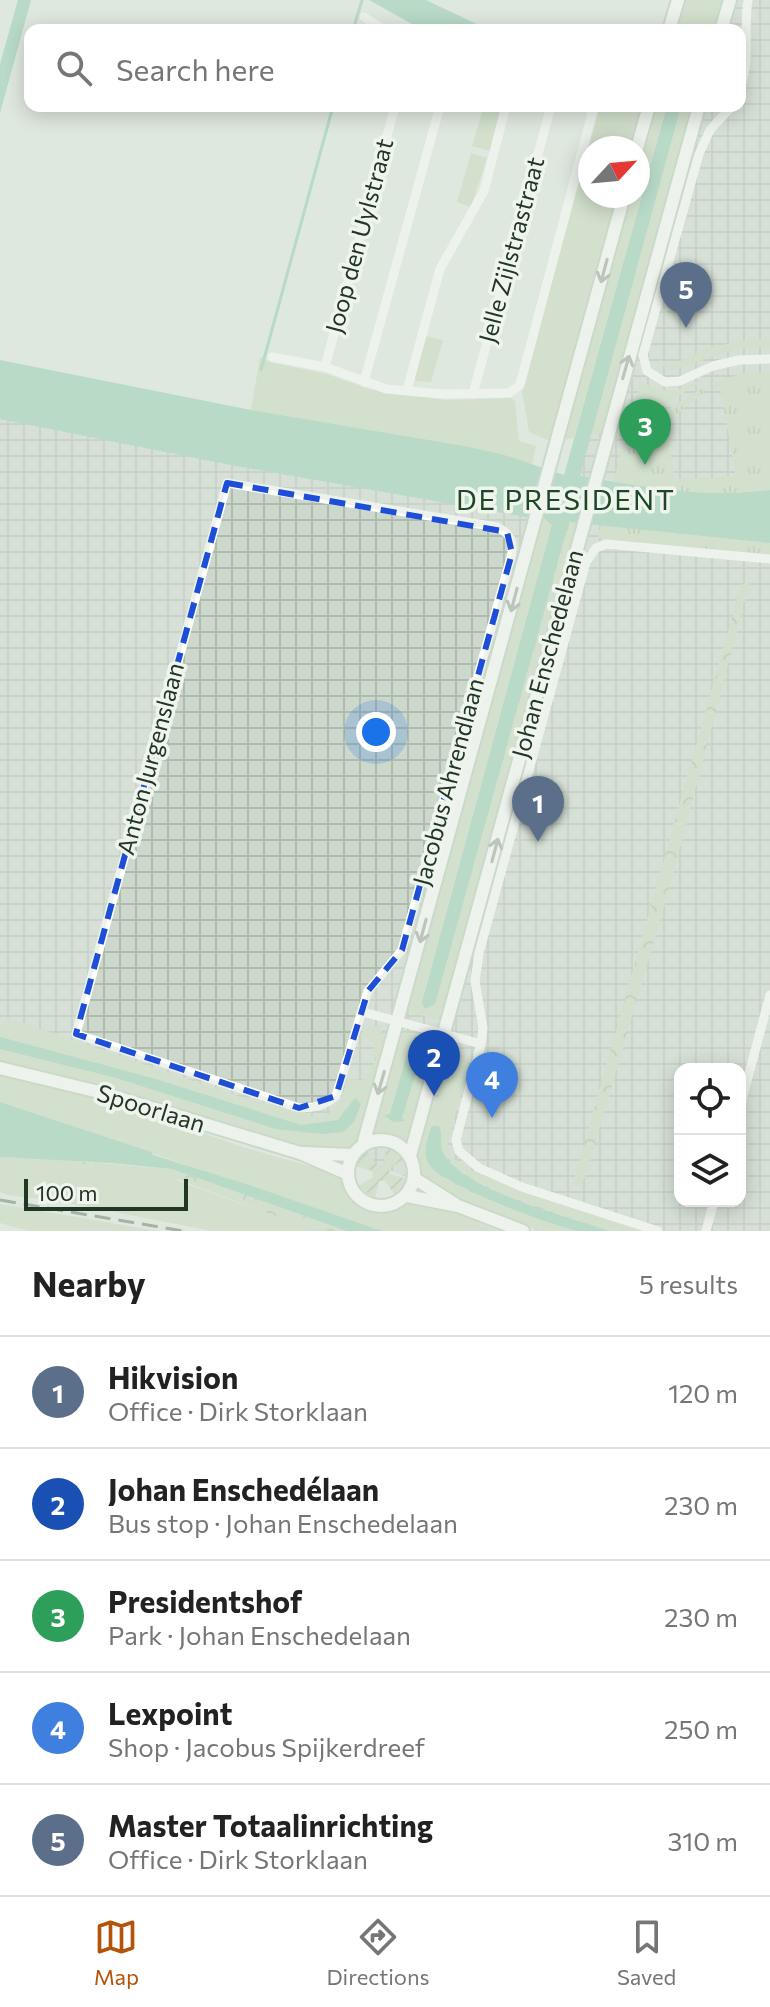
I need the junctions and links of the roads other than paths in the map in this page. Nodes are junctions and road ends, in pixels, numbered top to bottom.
1 (678, 0) edge
2 (730, 0) edge
3 (748, 0) edge
4 (364, 17) dead end
5 (375, 24) edge
6 (671, 24) edge
7 (723, 24) edge
8 (744, 24) edge
9 (393, 112) edge
10 (438, 112) edge
11 (504, 112) edge
12 (549, 112) edge
13 (593, 112) edge
14 (647, 112) edge
15 (697, 112) edge
16 (726, 112) edge
17 (640, 136) edge
18 (621, 208) edge
19 (272, 357) dead end
20 (770, 359) edge
21 (325, 367) junction
22 (364, 382) junction
23 (407, 390) junction
24 (473, 394) junction
25 (227, 483) joint
26 (770, 559) edge
27 (770, 995) edge
28 (363, 1012) junction
29 (399, 1020) junction
30 (445, 1033) junction
31 (481, 1044) junction
32 (0, 1068) edge
33 (746, 1085) edge
34 (328, 1103) joint
35 (363, 1145) junction
36 (300, 1153) junction
37 (352, 1155) junction
38 (410, 1156) junction
39 (348, 1174) junction
40 (414, 1178) junction
41 (407, 1196) junction
42 (458, 1206) junction
43 (712, 1207) edge
44 (523, 1231) edge
45 (658, 1231) edge
46 (706, 1231) edge

1 - 6 street
2 - 7 street
3 - 8 street
4 - 5 street
9 - 21 street, Joop den Uylstraat
10 - 22 street
11 - 23 street
12 - 24 street, Jelle Zijlstrastraat
13 - 24 street
14 - 17 street
30 -> 15 street, Johan Enschedelaan
16 - 20 street
18 -> 29 street, Johan Enschedelaan
19 - 21 street
21 - 22 street
22 - 23 street
23 - 24 street
25 - 28 street, Jacobus Ahrendlaan
25 - 34 street, Anton Jurgenslaan
26 - 31 street
27 - 33 street
28 - 29 street
28 - 34 street, Jacobus Ahrendlaan
29 - 30 street
29 -> 35 street, Johan Enschedelaan
30 - 31 street
30 - 38 street, Johan Enschedelaan
31 - 45 street
32 - 36 street, Spoorlaan
35 - 37 street
35 - 38 street
36 - 37 street, Spoorlaan
36 - 39 street, Spoorlaan
37 - 39 street
38 - 40 street
39 - 41 street
40 - 41 street
40 - 42 street
41 - 42 street
42 - 44 street
43 - 46 street

